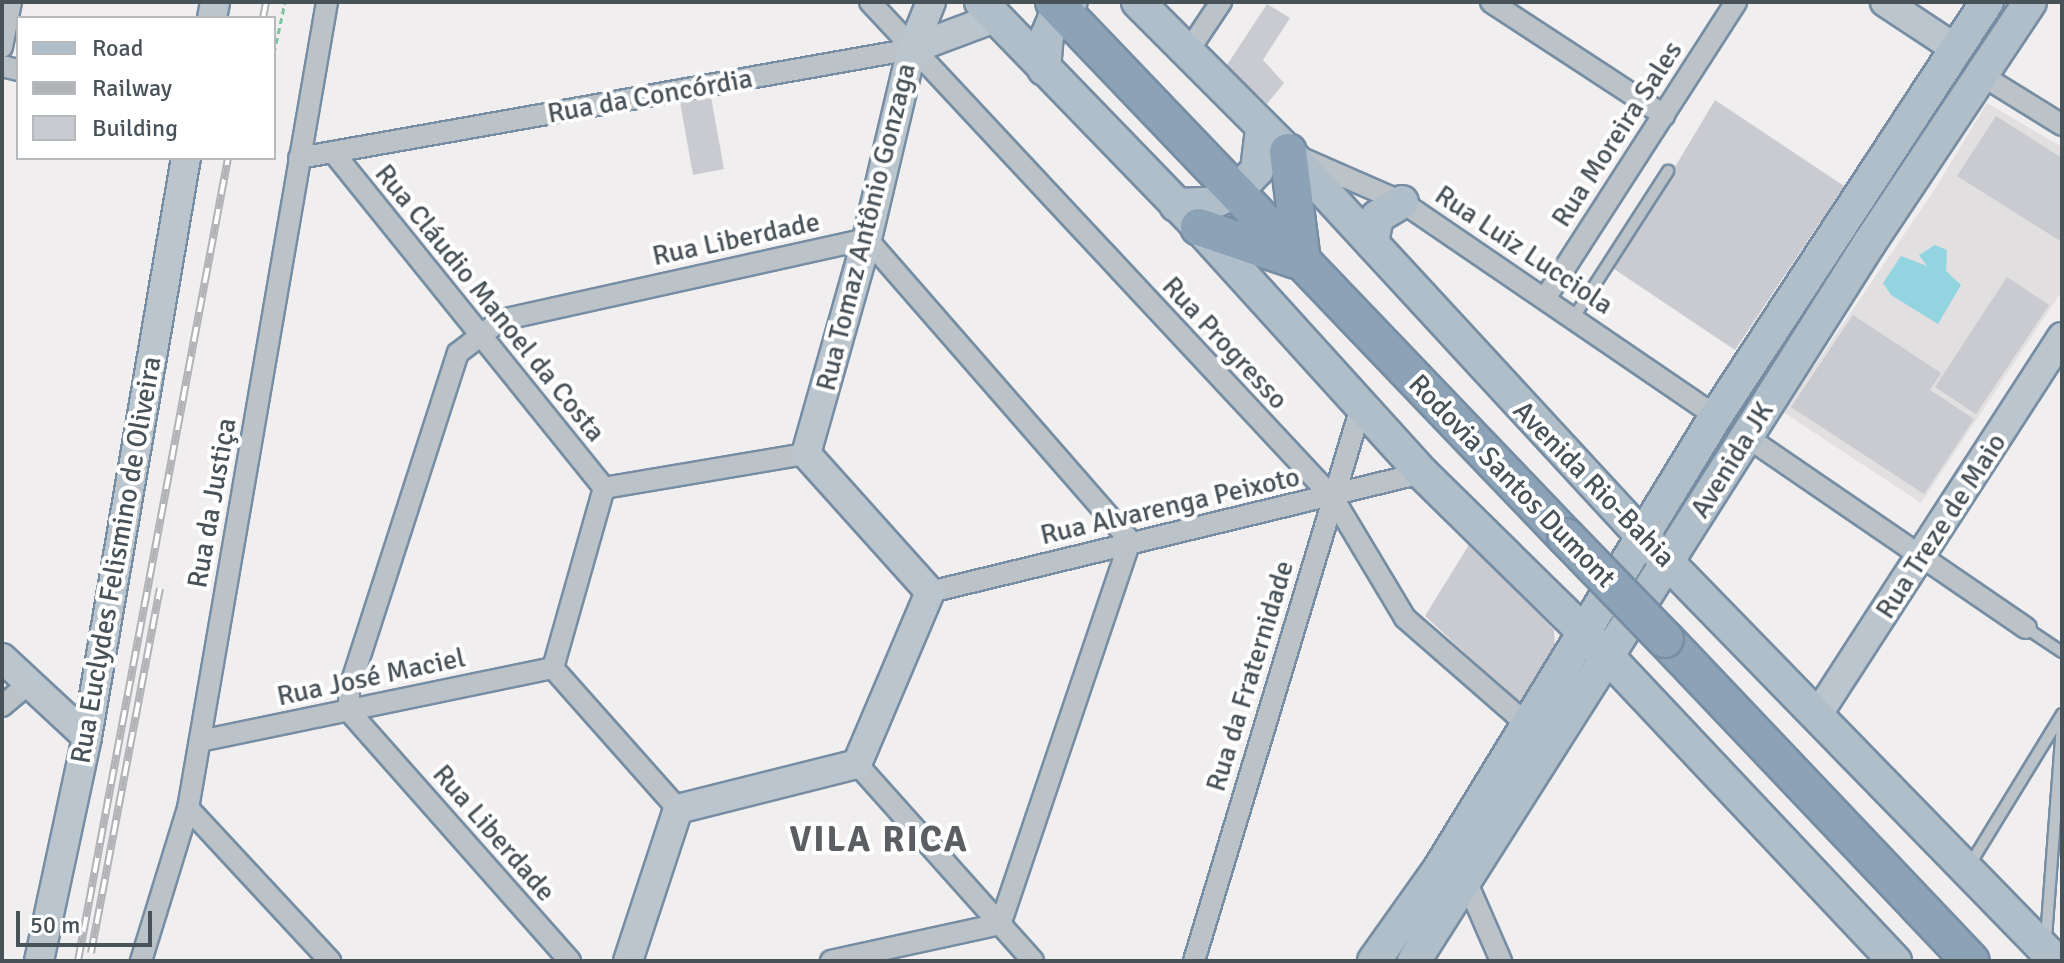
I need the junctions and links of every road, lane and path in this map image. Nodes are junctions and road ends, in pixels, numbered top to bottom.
1 (11, 2) edge
2 (285, 2) edge
3 (327, 2) edge
4 (870, 2) edge
5 (931, 2) edge
6 (1138, 2) edge
7 (1221, 2) edge
8 (1491, 2) edge
9 (1736, 2) edge
10 (1885, 2) edge
11 (1987, 2) edge
12 (2030, 2) edge
13 (1061, 4) edge
14 (988, 10) edge
15 (276, 44) edge
16 (2, 47) edge
17 (912, 49) junction
18 (1956, 49) junction
19 (1189, 50) junction
20 (1044, 69) junction
21 (1983, 76) junction
22 (1664, 115) junction
23 (2062, 125) edge
24 (1275, 141) junction
25 (333, 152) junction
26 (299, 158) junction
27 (186, 160) edge
28 (1668, 171) dead end
29 (1236, 192) junction
30 (1402, 202) junction
31 (1188, 216) junction
32 (867, 239) junction
33 (1372, 243) junction
34 (1302, 262) junction
35 (1546, 297) junction
36 (1574, 317) junction
37 (480, 336) junction
38 (2062, 337) edge
39 (1361, 407) junction
40 (1716, 416) junction
41 (1747, 437) junction
42 (806, 454) junction
43 (1422, 473) junction
44 (604, 488) junction
45 (1333, 498) junction
46 (1643, 537) junction
47 (1130, 541) junction
48 (1924, 555) junction
49 (1668, 562) junction
50 (930, 592) junction
51 (2026, 628) joint
52 (1584, 633) junction
53 (2062, 652) edge
54 (1607, 657) junction
55 (2, 658) edge
56 (553, 668) junction
57 (27, 685) junction
58 (2, 706) edge
59 (349, 711) junction
60 (1818, 714) junction
61 (2062, 714) edge
62 (2062, 725) edge
63 (1529, 726) junction
64 (87, 737) junction
65 (200, 741) junction
66 (857, 764) junction
67 (188, 808) junction
68 (678, 809) junction
69 (1966, 870) junction
70 (1467, 883) junction
71 (1000, 924) junction
72 (2050, 955) edge
73 (144, 959) edge
74 (39, 961) edge
75 (330, 961) edge
76 (570, 961) edge
77 (628, 961) edge
78 (831, 961) edge
79 (1033, 961) edge
80 (1194, 961) edge
81 (1374, 961) edge
82 (1414, 961) edge
83 (1501, 961) edge
84 (1895, 961) edge
85 (1971, 961) edge

1 - 16 street
2 - 15 path
3 - 26 street, Rua da Justiça
4 - 17 street, Rua Progresso
5 - 17 street, Rua Tomaz Antônio Gonzaga
6 - 19 main road, Avenida Rio-Bahia
7 - 19 street
8 - 22 street
9 - 22 street, Rua Moreira Sales
10 - 18 street
11 - 18 main road, Avenida JK
12 - 21 main road, Avenida JK
13 - 20 main road
13 - 29 highway, Rodovia Santos Dumont
14 - 17 street, Rua da Concórdia
14 - 20 main road
17 - 25 street, Rua da Concórdia
17 - 32 street, Rua Tomaz Antônio Gonzaga
17 - 45 street, Rua Progresso
18 - 40 main road, Avenida JK
19 - 24 main road, Avenida Rio-Bahia
20 - 31 main road
21 - 23 street
21 - 41 main road, Avenida JK
22 - 35 street, Rua Moreira Sales
24 - 29 main road
24 - 30 street, Rua Luiz Lucciola
24 - 33 main road, Avenida Rio-Bahia
24 - 34 highway
25 - 26 street, Rua da Concórdia
25 - 37 street, Rua Cláudio Manoel da Costa
26 - 65 street, Rua da Justiça
27 - 64 street, Rua Euclydes Felismino de Oliveira
28 - 36 lane
29 - 31 main road
29 - 34 highway, Rodovia Santos Dumont
30 - 33 main road
30 - 35 street, Rua Luiz Lucciola
31 - 34 highway
31 - 39 main road
32 - 37 street, Rua Liberdade
32 - 42 street, Rua Tomaz Antônio Gonzaga
32 - 47 street
33 - 46 main road, Avenida Rio-Bahia
34 - 85 highway, Rodovia Santos Dumont, bridge
35 - 36 street, Rua Luiz Lucciola
36 - 40 street, Rua Luiz Lucciola
37 - 44 street, Rua Cláudio Manoel da Costa
37 - 59 street, Rua Liberdade
38 - 48 street, Rua Treze de Maio
39 - 43 main road
39 - 45 street, Rua da Fraternidade
40 - 46 main road, Avenida JK
41 - 48 street
41 - 49 main road, Avenida JK
42 - 44 street
42 - 50 street
43 - 45 street, Rua Alvarenga Peixoto
43 - 52 main road
44 - 56 street
45 - 47 street, Rua Alvarenga Peixoto
45 - 63 street, Rua Progresso
45 - 80 street, Rua da Fraternidade
46 - 49 main road, Avenida Rio-Bahia
46 - 52 main road, Avenida JK
47 - 50 street, Rua Alvarenga Peixoto
47 - 71 street
48 - 51 street
48 - 60 street, Rua Treze de Maio
49 - 54 main road, Avenida JK
49 - 60 main road, Avenida Rio-Bahia
50 - 66 street
51 - 53 lane
52 - 54 main road
52 - 63 main road, Avenida JK
54 - 70 main road, Avenida JK
54 - 84 main road
55 - 57 street
56 - 59 street, Rua José Maciel
56 - 68 street
57 - 58 street
57 - 64 street
59 - 65 street, Rua José Maciel
59 - 76 street, Rua Liberdade
60 - 69 main road, Avenida Rio-Bahia
61 - 69 lane
62 - 72 lane
63 - 81 main road, Avenida JK
64 - 74 street, Rua Euclydes Felismino de Oliveira
65 - 67 street, Rua da Justiça
66 - 68 street
66 - 71 street
67 - 73 street, Rua da Justiça
67 - 75 street
68 - 77 street
69 - 72 main road, Avenida Rio-Bahia
70 - 82 main road, Avenida JK
70 - 83 street
71 - 78 street
71 - 79 street

